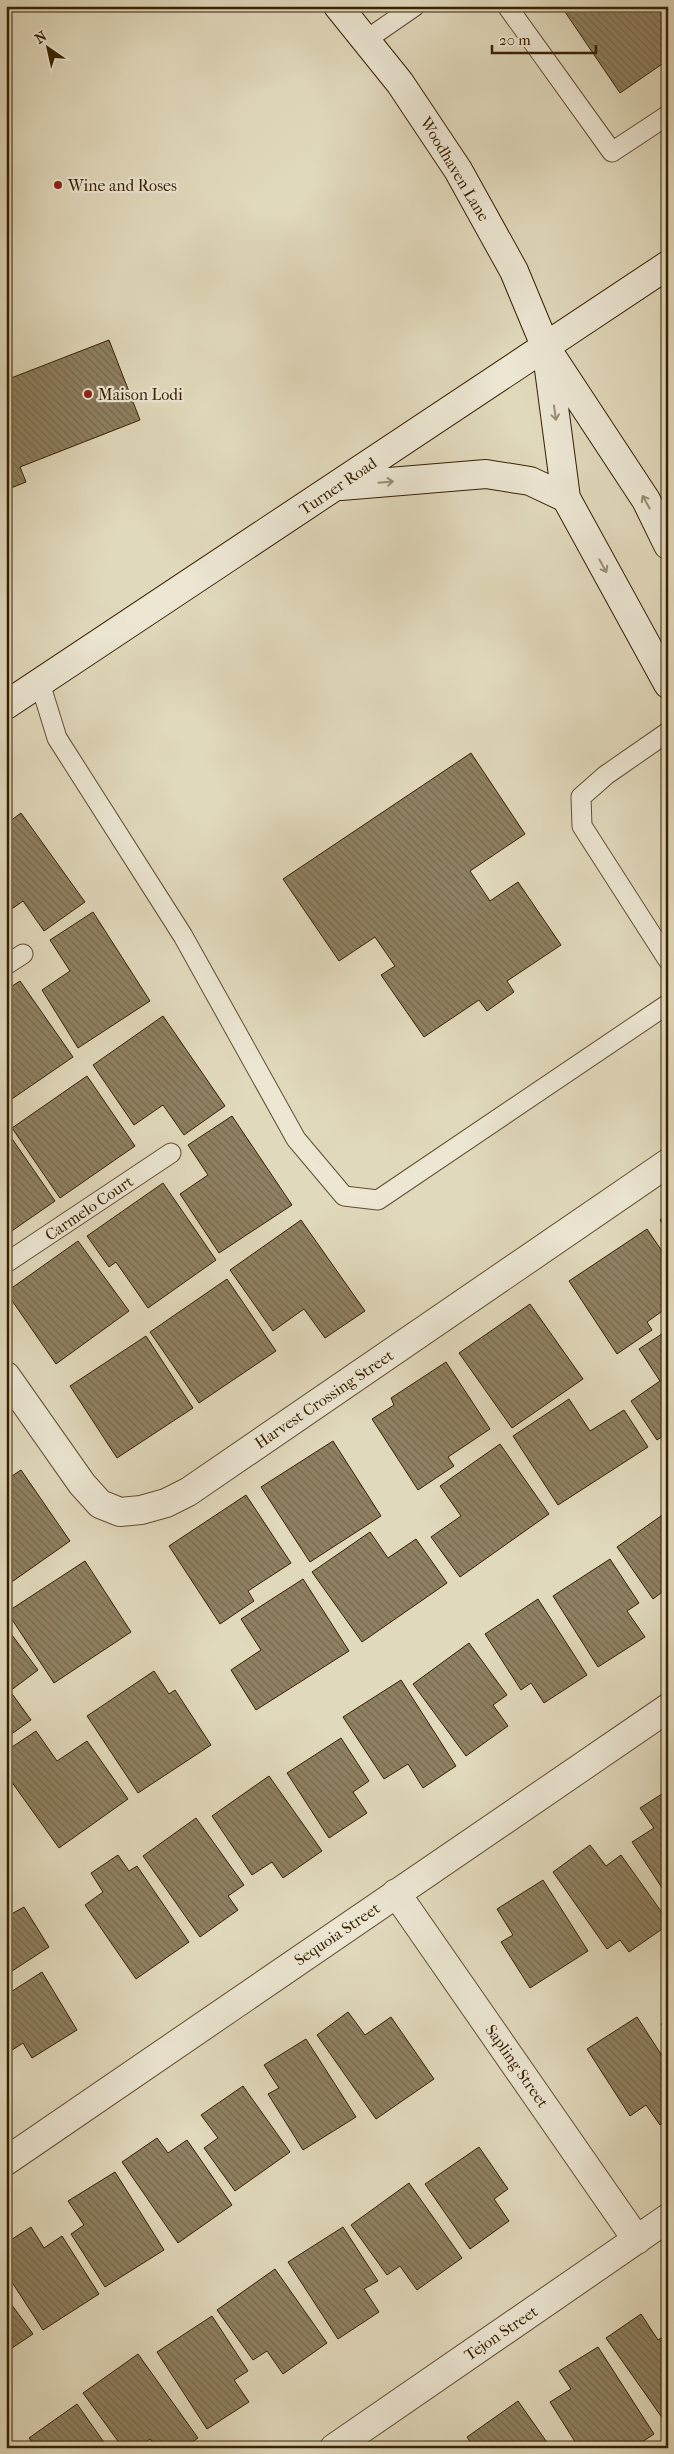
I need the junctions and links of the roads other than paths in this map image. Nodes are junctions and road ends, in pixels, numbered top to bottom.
1 (338, 6) edge
2 (415, 6) edge
3 (507, 6) edge
4 (366, 40) junction
5 (668, 115) edge
6 (668, 265) edge
7 (546, 348) junction
8 (337, 487) junction
9 (566, 498) junction
10 (668, 545) edge
11 (40, 683) junction
12 (668, 684) edge
13 (6, 705) edge
14 (668, 732) edge
15 (23, 954) dead end
16 (668, 960) edge
17 (6, 965) edge
18 (668, 1004) edge
19 (171, 1153) dead end
20 (668, 1163) edge
21 (6, 1263) edge
22 (6, 1376) edge
23 (668, 1708) edge
24 (396, 1893) junction
25 (6, 2161) edge
26 (668, 2218) edge
27 (637, 2240) junction
28 (334, 2448) edge

1 - 4 street, Woodhaven Lane
2 - 4 lane
3 - 5 lane
4 - 7 street, Woodhaven Lane
6 - 7 street, Turner Road
7 - 8 street, Turner Road
7 -> 9 street
10 -> 7 street
8 -> 9 street
8 - 11 street, Turner Road
9 -> 12 street
11 - 13 street, Turner Road
11 - 18 lane
14 - 16 lane
15 - 17 lane
19 - 21 lane, Carmelo Court
20 - 22 street, Harvest Crossing Street
23 - 24 street, Sequoia Street
24 - 25 street, Sequoia Street
24 - 27 street, Sapling Street
26 - 27 street, Tejon Street
27 - 28 street, Tejon Street

